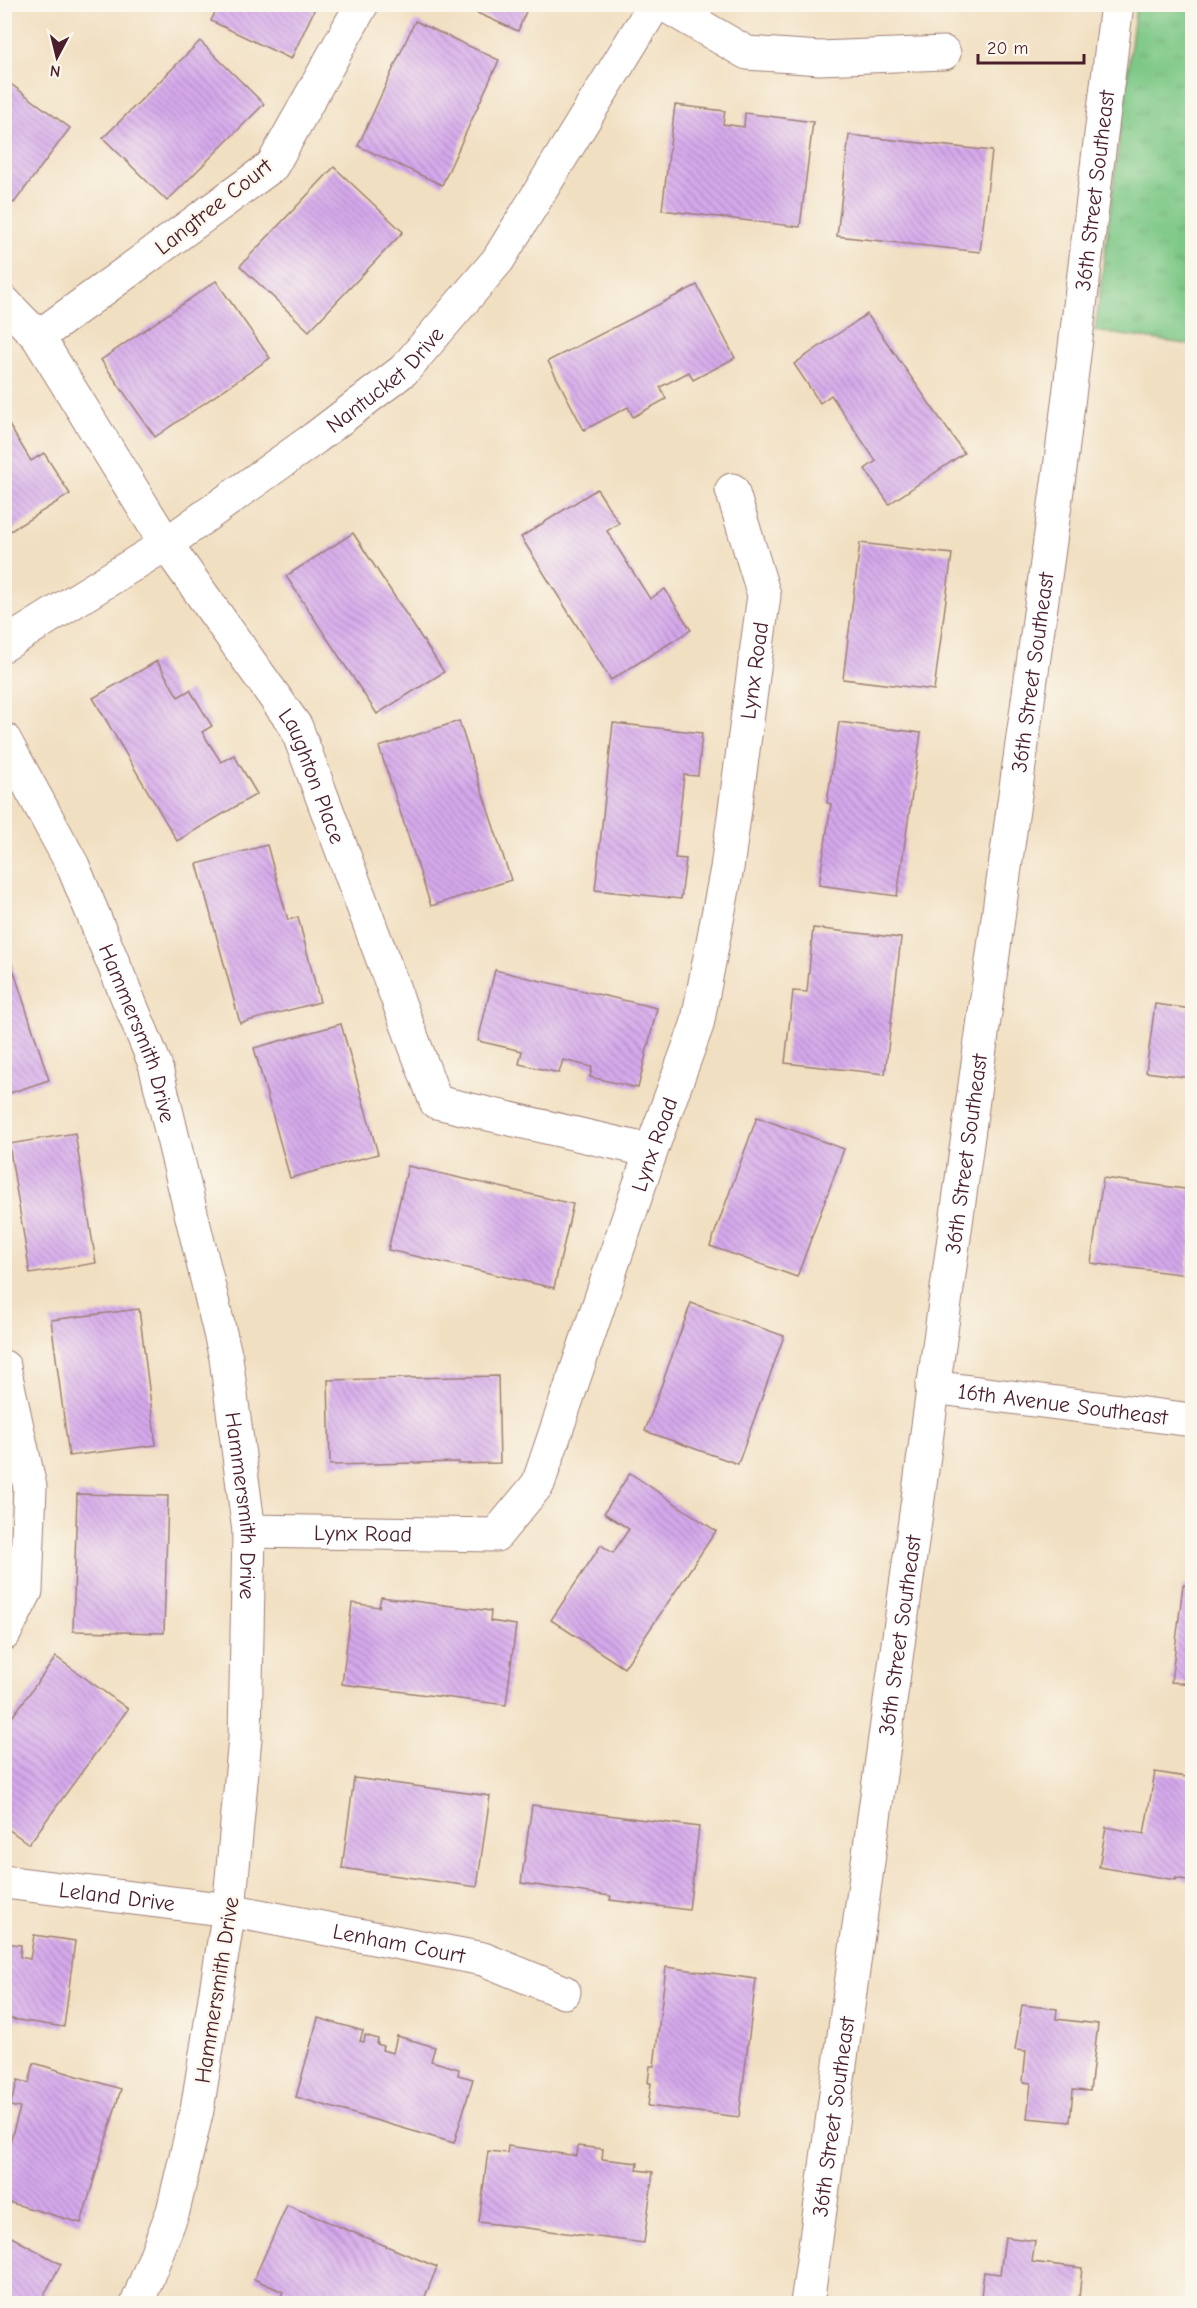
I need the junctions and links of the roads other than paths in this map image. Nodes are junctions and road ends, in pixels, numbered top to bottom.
1 (362, 4) edge
2 (655, 4) edge
3 (663, 4) edge
4 (1118, 4) edge
5 (944, 53) dead end
6 (4, 302) edge
7 (38, 337) junction
8 (732, 490) dead end
9 (166, 544) junction
10 (4, 645) edge
11 (4, 739) edge
12 (651, 1151) junction
13 (4, 1368) edge
14 (932, 1387) junction
15 (1192, 1420) edge
16 (249, 1531) junction
17 (4, 1634) edge
18 (4, 1882) edge
19 (230, 1910) junction
20 (564, 1992) dead end
21 (139, 2303) edge
22 (807, 2304) edge

1 - 7 street, Langtree Court
2 - 9 street, Nantucket Drive
3 - 5 street
4 - 14 street, 36th Street Southeast
6 - 7 street, Laughton Place
7 - 9 street, Laughton Place
8 - 12 street, Lynx Road
9 - 10 street, Nantucket Drive
9 - 12 street, Laughton Place
11 - 16 street, Hammersmith Drive
12 - 16 street, Lynx Road
13 - 17 street
14 - 15 street, 16th Avenue Southeast
14 - 22 street, 36th Street Southeast
16 - 19 street, Hammersmith Drive
18 - 19 street, Leland Drive
19 - 20 street, Lenham Court
19 - 21 street, Hammersmith Drive

